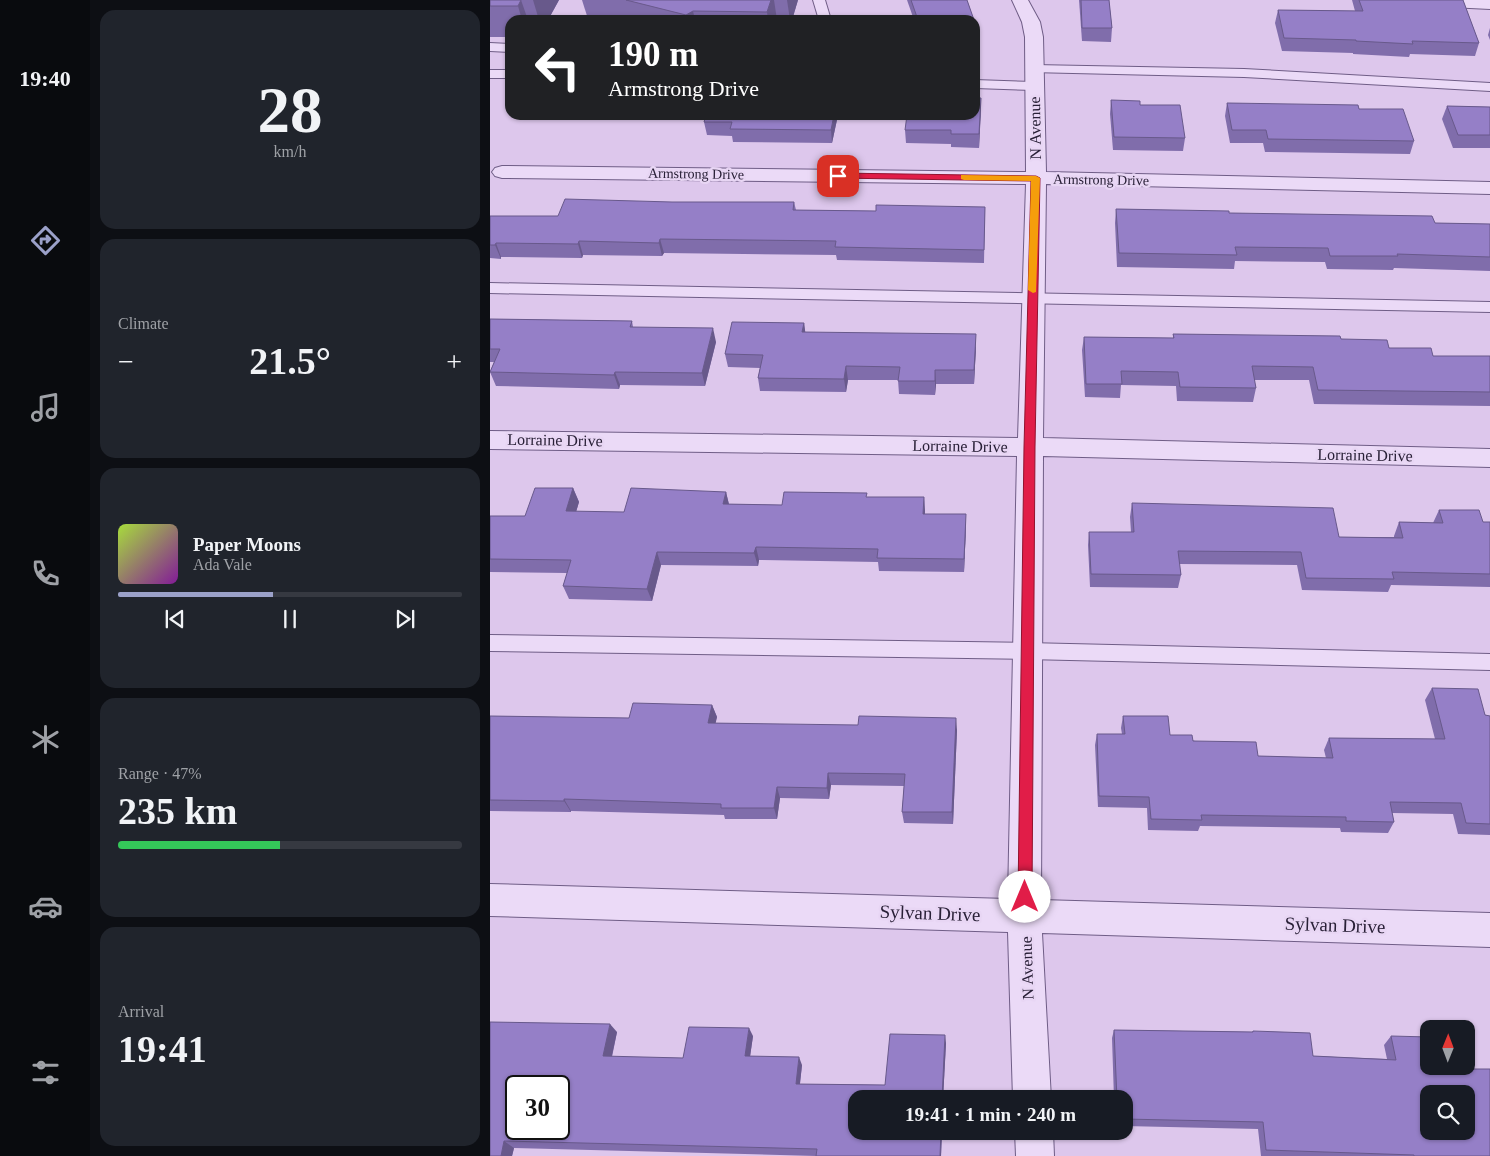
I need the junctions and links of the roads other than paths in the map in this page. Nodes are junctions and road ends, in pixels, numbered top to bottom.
1 (818, 0) edge
2 (1020, 0) edge
3 (1409, 0) edge
4 (1490, 4) edge
5 (823, 15) edge
6 (490, 47) edge
7 (505, 48) edge
8 (490, 74) edge
9 (505, 74) edge
10 (1034, 77) junction
11 (980, 83) edge
12 (1490, 86) edge
13 (502, 172) dead end
14 (1036, 178) junction
15 (1490, 188) edge
16 (490, 288) edge
17 (1033, 299) junction
18 (1490, 307) edge
19 (490, 440) edge
20 (1030, 447) junction
21 (1490, 458) edge
22 (490, 643) edge
23 (1027, 651) junction
24 (1490, 662) edge
25 (490, 900) edge
26 (1024, 916) junction
27 (1490, 930) edge
28 (1032, 1090) edge
29 (1034, 1140) edge
30 (1035, 1156) edge

1 - 5 lane
2 - 10 street, N Avenue
3 - 4 street
6 - 7 lane
8 - 9 lane
10 - 11 lane
10 - 12 lane
10 - 14 street, N Avenue
13 - 14 street, Armstrong Drive
14 - 15 street, Armstrong Drive
14 - 17 street, N Avenue
16 - 17 lane
17 - 18 lane
17 - 20 street, N Avenue
19 - 20 street, Lorraine Drive
20 - 21 street, Lorraine Drive
20 - 23 street, N Avenue
22 - 23 lane
23 - 24 lane
23 - 26 street, N Avenue
25 - 26 street, Sylvan Drive
26 - 27 street, Sylvan Drive
26 - 28 street, N Avenue
29 - 30 street

